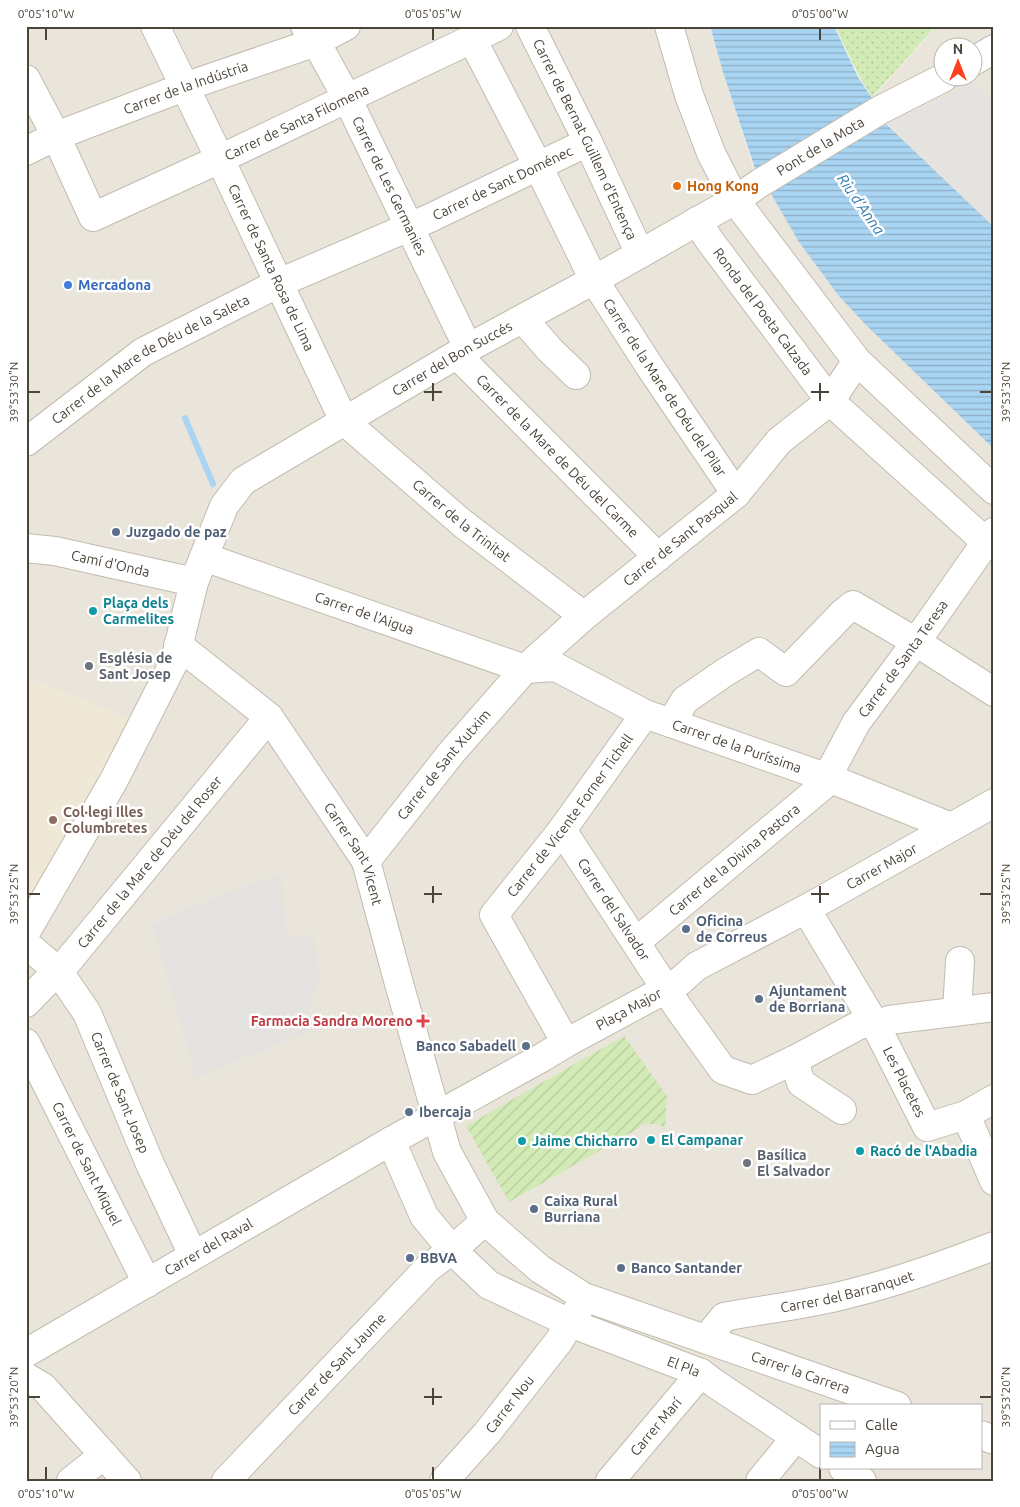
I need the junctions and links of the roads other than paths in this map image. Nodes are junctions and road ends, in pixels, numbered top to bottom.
1 (155, 26) edge
2 (346, 26) edge
3 (498, 26) edge
4 (530, 26) edge
5 (670, 26) edge
6 (311, 34) edge
7 (472, 39) junction
8 (994, 49) edge
9 (982, 56) edge
10 (26, 79) edge
11 (932, 84) edge
12 (184, 86) junction
13 (347, 98) junction
14 (56, 136) junction
15 (588, 142) junction
16 (26, 151) edge
17 (220, 158) junction
18 (538, 166) junction
19 (760, 183) joint
20 (735, 200) junction
21 (697, 221) junction
22 (409, 226) junction
23 (640, 254) junction
24 (594, 280) junction
25 (279, 282) junction
26 (523, 319) junction
27 (463, 352) junction
28 (856, 361) junction
29 (576, 375) dead end
30 (830, 401) junction
31 (344, 421) junction
32 (26, 442) edge
33 (994, 490) edge
34 (736, 494) junction
35 (990, 537) edge
36 (27, 550) edge
37 (658, 557) junction
38 (199, 569) junction
39 (584, 616) junction
40 (916, 642) junction
41 (178, 645) junction
42 (524, 669) junction
43 (994, 692) edge
44 (645, 714) junction
45 (269, 718) junction
46 (671, 723) junction
47 (831, 779) junction
48 (994, 803) edge
49 (960, 822) junction
50 (994, 828) edge
51 (562, 830) junction
52 (366, 861) junction
53 (806, 910) junction
54 (26, 932) edge
55 (636, 942) junction
56 (26, 944) edge
57 (960, 961) dead end
58 (59, 972) junction
59 (667, 989) junction
60 (26, 1003) edge
61 (994, 1007) edge
62 (957, 1011) junction
63 (876, 1026) junction
64 (566, 1042) junction
65 (26, 1043) edge
66 (794, 1060) junction
67 (994, 1099) edge
68 (842, 1110) dead end
69 (966, 1115) junction
70 (436, 1116) junction
71 (391, 1141) junction
72 (994, 1181) edge
73 (485, 1221) junction
74 (994, 1246) edge
75 (452, 1250) junction
76 (193, 1255) junction
77 (147, 1283) junction
78 (584, 1297) junction
79 (570, 1324) junction
80 (706, 1339) junction
81 (26, 1353) edge
82 (701, 1373) junction
83 (26, 1377) edge
84 (891, 1404) edge
85 (982, 1435) edge
86 (796, 1437) junction
87 (994, 1440) edge
88 (820, 1453) edge
89 (104, 1455) junction
90 (846, 1470) edge
91 (71, 1481) edge
92 (127, 1481) edge
93 (226, 1481) edge
94 (444, 1481) edge
95 (610, 1481) edge
96 (760, 1481) edge
97 (862, 1481) edge

1 - 12 street, Carrer de Santa Rosa de Lima
2 - 6 street, Carrer de la Indústria
3 - 7 street, Carrer de Santa Filomena
4 - 15 street, Carrer de Bernat Guillem d'Entença
5 - 20 street
6 - 12 street, Carrer de la Indústria
6 - 13 street, Carrer de Les Germanies
7 - 13 street, Carrer de Santa Filomena
7 - 18 street, Carrer de la Mare de Déu del Pilar
8 - 9 street
10 - 14 street
11 - 19 street, Pont de la Mota
12 - 14 street, Carrer de la Indústria
12 - 17 street, Carrer de Santa Rosa de Lima
13 - 17 street, Carrer de Santa Filomena
13 - 22 street, Carrer de Les Germanies
14 - 16 street, Carrer de la Indústria
14 - 17 street, Carrer de Santa Filomena
15 - 18 street, Carrer de Sant Doménec
15 - 23 street, Carrer de Bernat Guillem d'Entença
17 - 25 street, Carrer de Santa Rosa de Lima
18 - 22 street, Carrer de Sant Doménec
18 - 24 street, Carrer de la Mare de Déu del Pilar
19 - 20 street, Carrer del Bon Succés
20 - 21 street, Carrer del Bon Succés
20 - 28 street
21 - 23 street, Carrer del Bon Succés
21 - 30 street, Ronda del Poeta Calzada
22 - 25 street, Carrer de Sant Doménec
22 - 27 street, Carrer de Les Germanies
23 - 24 street, Carrer del Bon Succés
24 - 26 street, Carrer del Bon Succés
24 - 34 street, Carrer de la Mare de Déu del Pilar
25 - 31 street, Carrer de Santa Rosa de Lima
25 - 32 street, Carrer de la Mare de Déu de la Saleta
26 - 27 street, Carrer del Bon Succés
26 - 29 street
27 - 31 street, Carrer del Bon Succés
27 - 37 street, Carrer de la Mare de Déu del Carme
28 - 30 street
28 - 33 street
30 - 34 street, Carrer de Sant Pasqual
30 - 35 street, Ronda del Poeta Calzada
31 - 38 street, Carrer del Bon Succés
31 - 39 street, Carrer de la Trinitat
34 - 37 street, Carrer de Sant Pasqual
35 - 40 street, Carrer de Santa Teresa
36 - 38 street, Camí d'Onda
37 - 39 street, Carrer de Sant Pasqual
38 - 41 street, Carrer del Bon Succés
38 - 42 street, Carrer de l'Aigua
39 - 42 street, Carrer de Sant Pasqual
40 - 43 street
40 - 46 street
40 - 47 street, Carrer de Santa Teresa
41 - 45 street, Carrer Sant Vicent
41 - 54 street, Carrer del Bon Succés
42 - 44 street, Carrer de la Puríssima
42 - 52 street, Carrer de Sant Xutxim
44 - 46 street, Carrer de la Puríssima
44 - 51 street, Carrer de Vicente Forner Tichell
45 - 52 street, Carrer Sant Vicent
45 - 58 street, Carrer de la Mare de Déu del Roser
46 - 47 street, Carrer de la Puríssima
47 - 49 street, Carrer de la Puríssima
47 - 55 street, Carrer de la Divina Pastora
48 - 49 street, Carrer Major
49 - 50 street, Carrer de la Puríssima
49 - 53 street, Carrer Major
51 - 55 street, Carrer del Salvador
51 - 64 street, Carrer de Vicente Forner Tichell
52 - 70 street, Carrer Sant Vicent
53 - 59 street, Carrer Major
53 - 63 street
55 - 59 street, Carrer del Salvador
56 - 58 street, Carrer de Sant Josep
57 - 62 street
58 - 60 street, Carrer de la Mare de Déu del Roser
58 - 76 street, Carrer de Sant Josep
59 - 64 street, Plaça Major
59 - 66 street, Plaça Major
61 - 62 street, Plaça Major
62 - 63 street, Plaça Major
63 - 66 street, Plaça Major
63 - 69 street, Les Placetes
64 - 70 street, Plaça Major
65 - 77 street, Carrer de Sant Miquel
66 - 68 street
67 - 69 street
69 - 72 street
70 - 71 street
70 - 73 street, El Pla
71 - 75 street, El Pla
71 - 76 street, Carrer del Raval
73 - 75 street
73 - 78 street, El Pla
74 - 80 street, Carrer del Barranquet
75 - 79 street, El Pla
75 - 93 street, Carrer de Sant Jaume
76 - 77 street, Carrer del Raval
77 - 81 street, Carrer del Raval
78 - 79 street
78 - 80 street, El Pla
79 - 82 street, El Pla
79 - 94 street, Carrer Nou
80 - 82 street, El Pla
80 - 84 street, Carrer la Carrera
82 - 86 street
82 - 95 street, Carrer Marí
83 - 89 street
85 - 87 street
86 - 88 street
86 - 96 street
89 - 91 street
89 - 92 street
90 - 97 street

